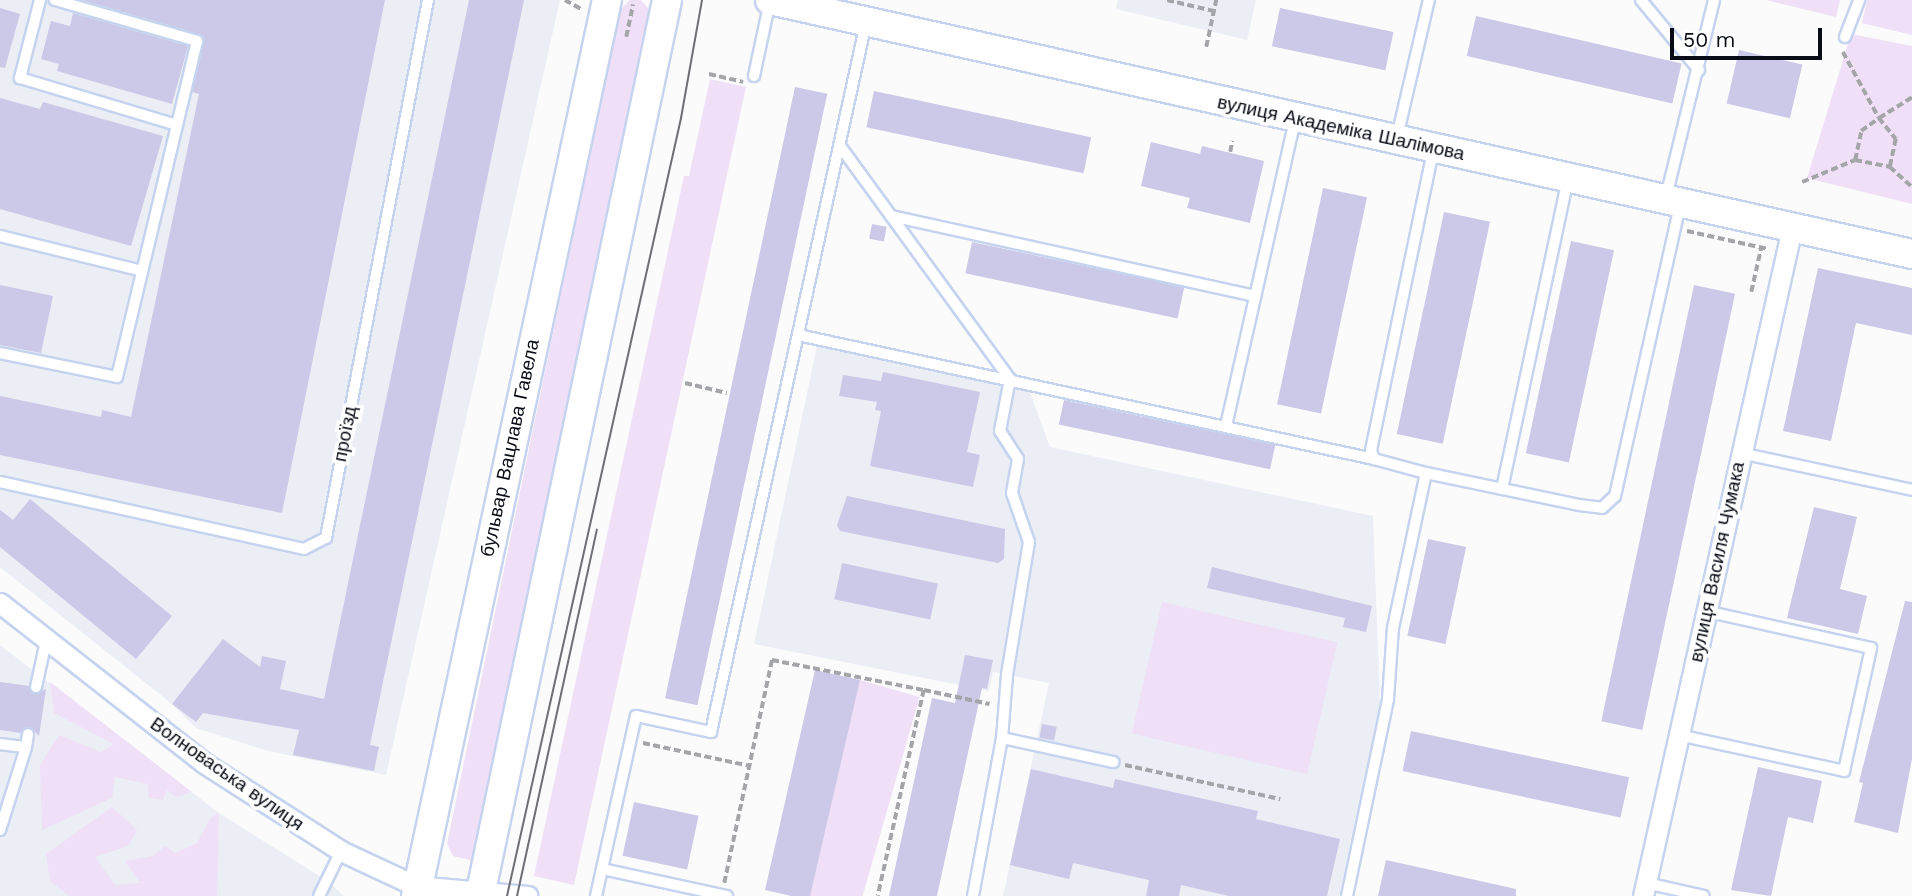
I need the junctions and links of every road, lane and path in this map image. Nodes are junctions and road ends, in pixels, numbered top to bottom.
1 (40, 0) edge
2 (55, 0) edge
3 (428, 0) edge
4 (565, 0) edge
5 (667, 0) edge
6 (770, 0) edge
7 (1167, 0) edge
8 (1216, 0) edge
9 (1429, 0) edge
10 (1641, 0) edge
11 (1714, 0) edge
12 (1859, 0) edge
13 (607, 5) edge
14 (1214, 11) junction
15 (866, 23) junction
16 (626, 37) dead end
17 (1845, 37) dead end
18 (1206, 47) dead end
19 (1842, 50) dead end
20 (1699, 70) junction
21 (709, 74) dead end
22 (752, 80) joint
23 (1912, 97) edge
24 (1295, 118) junction
25 (1879, 118) junction
26 (177, 125) junction
27 (1232, 141) dead end
28 (1396, 141) junction
29 (840, 146) junction
30 (1434, 149) junction
31 (1230, 152) dead end
32 (1855, 160) junction
33 (1890, 167) junction
34 (1568, 179) junction
35 (1802, 182) dead end
36 (1912, 187) edge
37 (1672, 203) junction
38 (891, 216) junction
39 (1791, 228) junction
40 (0, 236) edge
41 (1761, 248) dead end
42 (1912, 254) edge
43 (142, 271) junction
44 (1751, 292) dead end
45 (1255, 296) junction
46 (798, 335) junction
47 (0, 353) edge
48 (1010, 379) junction
49 (685, 383) dead end
50 (727, 393) dead end
51 (1226, 426) junction
52 (1741, 453) junction
53 (1374, 459) junction
54 (1426, 474) junction
55 (0, 482) edge
56 (1502, 489) junction
57 (1912, 489) edge
58 (0, 603) edge
59 (1706, 611) junction
60 (46, 641) junction
61 (36, 687) dead end
62 (924, 690) junction
63 (1004, 706) junction
64 (28, 734) dead end
65 (1678, 735) junction
66 (1002, 738) junction
67 (631, 740) junction
68 (0, 744) edge
69 (26, 747) junction
70 (1113, 762) joint
71 (750, 766) junction
72 (1280, 799) dead end
73 (0, 830) edge
74 (341, 851) junction
75 (602, 869) junction
76 (1645, 890) edge
77 (416, 891) edge
78 (480, 893) edge
79 (724, 895) edge
80 (318, 896) edge
81 (528, 896) edge
82 (596, 896) edge
83 (878, 896) edge
84 (973, 896) edge
85 (1347, 896) edge
86 (1704, 896) edge

1 - 26 lane
2 - 26 lane
3 - 55 lane, проїзд
4 - 13 path
5 - 78 main road
6 - 15 main road, вулиця Академіка Шалімова
6 - 22 lane
7 - 14 path
8 - 14 path
9 - 28 lane
10 - 20 lane
11 - 20 lane
12 - 17 lane
13 - 16 path
13 - 77 main road, бульвар Вацлава Гавела
14 - 18 path
15 - 24 main road, вулиця Академіка Шалімова
15 - 29 lane
19 - 25 path
20 - 37 lane
21 - 22 path
23 - 25 path
24 - 28 main road, вулиця Академіка Шалімова
24 - 45 lane
25 - 32 path
25 - 33 path
26 - 43 lane
27 - 31 path
28 - 30 main road, вулиця Академіка Шалімова
29 - 38 lane
29 - 46 lane
30 - 34 main road, вулиця Академіка Шалімова
30 - 53 lane
32 - 33 path
32 - 35 path
33 - 36 path
34 - 37 main road, вулиця Академіка Шалімова
34 - 56 lane
37 - 39 main road, вулиця Академіка Шалімова
37 - 56 lane
38 - 45 lane
38 - 48 lane
39 - 42 main road, вулиця Академіка Шалімова
39 - 52 street, вулиця Василя Чумака
40 - 43 lane
41 - 44 path
43 - 47 lane
45 - 51 lane
46 - 48 lane
46 - 67 lane
48 - 51 lane
48 - 63 lane
49 - 50 path
51 - 53 lane
52 - 57 lane
52 - 59 street, вулиця Василя Чумака
53 - 54 lane
54 - 56 lane
54 - 85 lane
58 - 60 street, Волноваська вулиця
59 - 65 street, вулиця Василя Чумака
59 - 65 lane
60 - 61 lane
60 - 74 street, Волноваська вулиця
62 - 63 path
62 - 71 path
62 - 83 path
63 - 66 lane
64 - 69 lane
65 - 76 street, вулиця Василя Чумака
66 - 70 lane
66 - 84 lane
67 - 71 path
67 - 75 lane
68 - 69 lane
69 - 73 lane
70 - 72 path
71 - 79 path
74 - 77 street, Волноваська вулиця
74 - 80 lane
75 - 79 lane
75 - 82 lane
76 - 86 lane
77 - 78 street, Волноваська вулиця
78 - 81 street, Волноваська вулиця

